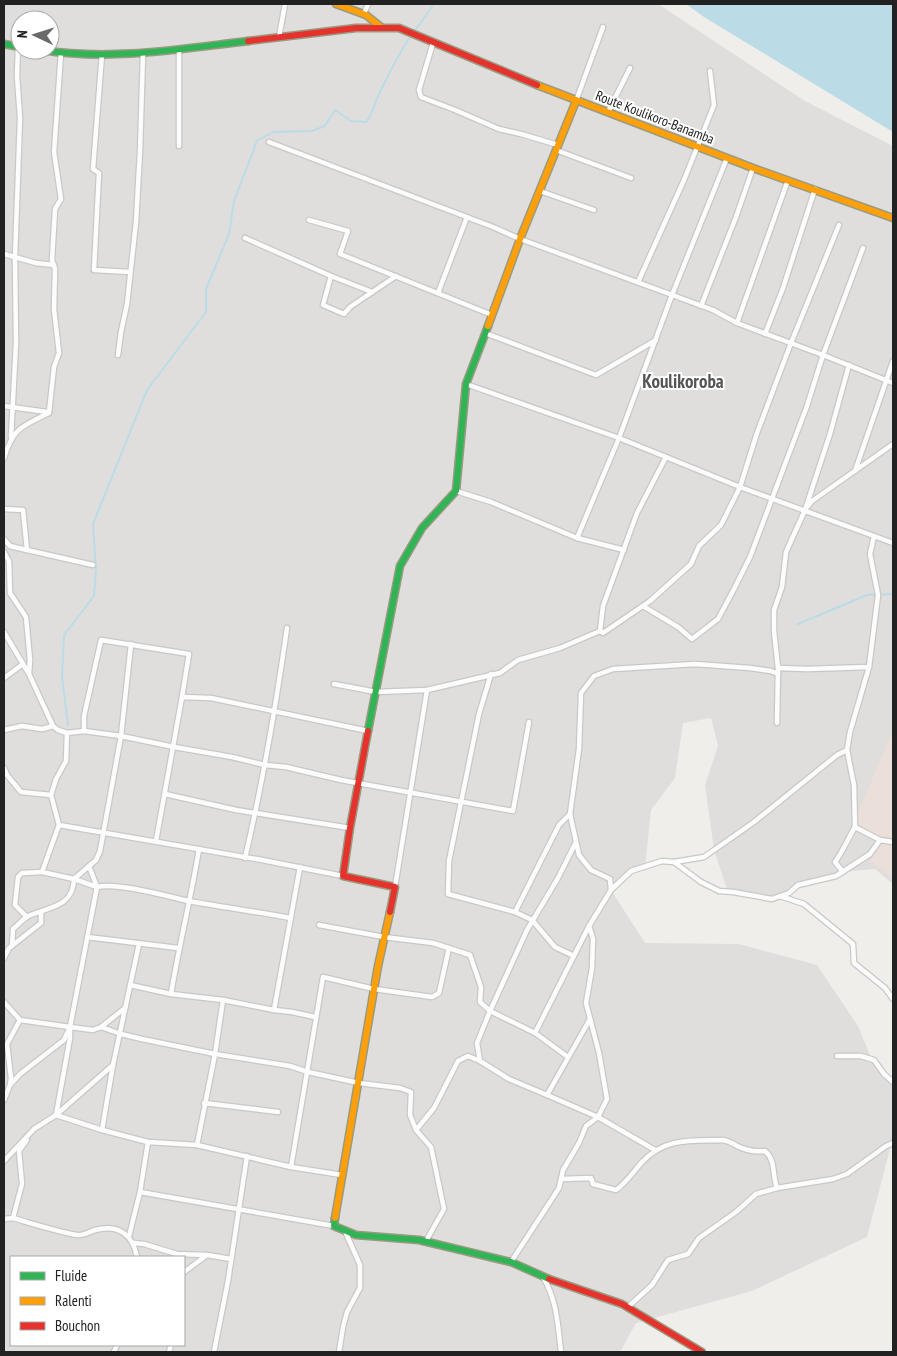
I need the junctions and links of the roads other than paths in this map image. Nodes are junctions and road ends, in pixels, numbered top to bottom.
1 (285, 4) edge
2 (336, 4) edge
3 (368, 4) edge
4 (364, 14) junction
5 (603, 27) dead end
6 (381, 28) junction
7 (279, 37) junction
8 (433, 43) junction
9 (179, 49) junction
10 (61, 53) joint
11 (102, 54) junction
12 (143, 54) junction
13 (18, 60) edge
14 (630, 68) dead end
15 (710, 70) dead end
16 (576, 101) junction
17 (608, 112) junction
18 (269, 142) dead end
19 (179, 146) dead end
20 (697, 147) junction
21 (557, 148) junction
22 (727, 158) junction
23 (753, 168) junction
24 (632, 178) dead end
25 (788, 180) junction
26 (815, 189) junction
27 (540, 191) junction
28 (594, 210) dead end
29 (467, 217) junction
30 (893, 218) edge
31 (309, 220) dead end
32 (839, 225) dead end
33 (245, 238) dead end
34 (520, 239) junction
35 (863, 248) dead end
36 (4, 254) edge
37 (14, 258) junction
38 (54, 264) junction
39 (130, 272) junction
40 (331, 276) junction
41 (396, 276) junction
42 (638, 282) junction
43 (372, 292) junction
44 (438, 293) junction
45 (672, 295) junction
46 (701, 306) junction
47 (492, 315) junction
48 (737, 323) junction
49 (485, 333) junction
50 (765, 334) junction
51 (656, 340) junction
52 (791, 343) junction
53 (118, 355) dead end
54 (823, 355) junction
55 (893, 361) edge
56 (849, 365) junction
57 (886, 380) junction
58 (893, 383) edge
59 (466, 384) junction
60 (4, 406) edge
61 (13, 407) junction
62 (49, 413) junction
63 (619, 438) junction
64 (11, 439) junction
65 (893, 444) edge
66 (666, 457) junction
67 (4, 458) edge
68 (855, 471) junction
69 (740, 487) junction
70 (456, 491) junction
71 (772, 498) junction
72 (4, 509) edge
73 (805, 510) junction
74 (874, 536) junction
75 (576, 538) junction
76 (4, 539) edge
77 (893, 543) edge
78 (27, 550) junction
79 (624, 550) junction
80 (4, 552) edge
81 (93, 565) dead end
82 (642, 606) junction
83 (287, 628) dead end
84 (600, 631) junction
85 (4, 632) edge
86 (131, 644) junction
87 (23, 664) junction
88 (870, 667) junction
89 (778, 668) junction
90 (29, 674) junction
91 (491, 674) junction
92 (778, 674) junction
93 (4, 678) edge
94 (334, 684) dead end
95 (427, 690) junction
96 (376, 692) junction
97 (182, 696) junction
98 (275, 713) junction
99 (529, 722) dead end
100 (777, 723) dead end
101 (53, 726) junction
102 (4, 730) edge
103 (84, 731) junction
104 (368, 731) junction
105 (67, 733) junction
106 (121, 736) junction
107 (174, 747) junction
108 (847, 750) junction
109 (265, 765) junction
110 (4, 768) edge
111 (359, 783) junction
112 (412, 793) junction
113 (165, 794) junction
114 (51, 795) junction
115 (461, 802) junction
116 (256, 813) junction
117 (570, 814) junction
118 (59, 825) junction
119 (855, 827) junction
120 (350, 828) junction
121 (105, 832) junction
122 (880, 840) junction
123 (156, 841) junction
124 (576, 842) junction
125 (893, 842) edge
126 (199, 849) junction
127 (245, 858) junction
128 (674, 862) junction
129 (89, 866) junction
130 (300, 867) junction
131 (42, 872) junction
132 (843, 872) junction
133 (343, 876) junction
134 (74, 879) junction
135 (97, 887) junction
136 (395, 887) junction
137 (611, 890) junction
138 (780, 896) junction
139 (190, 901) junction
140 (41, 912) junction
141 (515, 912) junction
142 (26, 916) junction
143 (292, 918) junction
144 (532, 920) junction
145 (319, 925) dead end
146 (589, 926) junction
147 (86, 937) junction
148 (384, 937) junction
149 (138, 944) junction
150 (12, 946) junction
151 (178, 948) junction
152 (449, 948) junction
153 (574, 956) junction
154 (4, 958) edge
155 (130, 984) junction
156 (374, 989) junction
157 (171, 994) junction
158 (893, 999) edge
159 (223, 1000) junction
160 (4, 1002) edge
161 (126, 1008) junction
162 (274, 1010) junction
163 (490, 1011) junction
164 (316, 1017) junction
165 (590, 1018) junction
166 (20, 1020) junction
167 (70, 1027) junction
168 (101, 1027) junction
169 (535, 1033) junction
170 (121, 1034) junction
171 (215, 1054) junction
172 (837, 1056) dead end
173 (568, 1057) junction
174 (480, 1061) junction
175 (113, 1065) junction
176 (308, 1072) junction
177 (893, 1082) edge
178 (360, 1083) junction
179 (10, 1085) junction
180 (547, 1095) junction
181 (4, 1100) edge
182 (204, 1103) junction
183 (278, 1112) dead end
184 (56, 1115) junction
185 (598, 1117) junction
186 (34, 1129) junction
187 (102, 1130) junction
188 (416, 1130) junction
189 (148, 1142) junction
190 (893, 1143) edge
191 (197, 1145) junction
192 (655, 1150) junction
193 (247, 1156) junction
194 (4, 1161) edge
195 (291, 1167) junction
196 (342, 1176) junction
197 (561, 1179) junction
198 (777, 1188) junction
199 (140, 1192) junction
200 (239, 1210) junction
201 (13, 1218) junction
202 (4, 1219) edge
203 (334, 1226) junction
204 (345, 1231) junction
205 (129, 1236) junction
206 (426, 1242) junction
207 (134, 1243) junction
208 (207, 1255) junction
209 (138, 1256) edge
210 (231, 1259) junction
211 (511, 1262) junction
212 (185, 1271) edge
213 (543, 1277) junction
214 (628, 1307) junction
215 (214, 1352) edge
216 (339, 1352) edge
217 (561, 1352) edge
218 (702, 1352) edge

1 - 7 street
2 - 4 street
3 - 4 street
4 - 6 street
5 - 16 street
6 - 7 street, Route Koulikoro-Banamba
6 - 8 street, Route Koulikoro-Banamba
7 - 9 street, Route Koulikoro-Banamba
8 - 16 street, Route Koulikoro-Banamba
8 - 21 street
9 - 12 street, Route Koulikoro-Banamba
9 - 19 street
10 - 11 street, Route Koulikoro-Banamba
10 - 38 street
11 - 12 street, Route Koulikoro-Banamba
11 - 39 street
12 - 39 street
13 - 37 street
14 - 17 street
15 - 20 street
16 - 17 street, Route Koulikoro-Banamba
16 - 21 street
17 - 20 street, Route Koulikoro-Banamba
18 - 29 street
20 - 22 street, Route Koulikoro-Banamba
20 - 42 street
21 - 24 street
21 - 27 street
22 - 23 street, Route Koulikoro-Banamba
22 - 45 street
23 - 25 street, Route Koulikoro-Banamba
23 - 46 street
25 - 26 street, Route Koulikoro-Banamba
25 - 48 street
26 - 30 street, Route Koulikoro-Banamba
26 - 50 street
27 - 28 street
27 - 34 street
29 - 34 street
29 - 44 street
31 - 41 street
32 - 52 street
33 - 40 street
34 - 42 street
34 - 47 street
35 - 54 street
36 - 37 street
37 - 38 street
37 - 61 street
38 - 62 street
39 - 53 street
40 - 43 street
40 - 43 street
41 - 43 street
41 - 44 street
42 - 45 street
44 - 47 street
45 - 46 street
45 - 51 street
46 - 48 street
47 - 49 street
48 - 50 street
49 - 51 street
49 - 59 street
50 - 52 street
51 - 63 street
52 - 54 street
52 - 69 street
54 - 56 street
54 - 71 street
55 - 57 street
56 - 57 street
56 - 73 street
57 - 58 street
57 - 68 street
59 - 63 street
59 - 70 street
60 - 61 street
61 - 62 street
61 - 64 street
62 - 64 street
63 - 66 street
63 - 75 street
64 - 67 street
65 - 68 street
66 - 69 street
66 - 79 street
68 - 73 street
69 - 71 street
69 - 82 street
70 - 75 street
70 - 96 street
71 - 73 street
71 - 82 street
72 - 78 street
73 - 74 street
73 - 89 street
74 - 77 street
74 - 88 street
75 - 79 street
76 - 78 street
78 - 81 street
79 - 84 street
80 - 90 street
82 - 84 street
83 - 98 street
84 - 91 street
85 - 87 street
86 - 97 street
86 - 103 street
86 - 106 street
87 - 90 street
87 - 93 street
88 - 89 street
88 - 108 street
89 - 92 street
90 - 101 street
91 - 95 street
91 - 115 street
92 - 100 street
92 - 117 street
94 - 96 street
95 - 96 street
95 - 112 street
96 - 104 street
97 - 98 street
97 - 107 street
98 - 104 street
98 - 109 street
99 - 115 street
101 - 102 street
101 - 105 street
103 - 105 street
103 - 106 street
104 - 111 street
105 - 114 street
106 - 107 street
106 - 121 street
107 - 109 street
107 - 113 street
108 - 119 street
108 - 128 street
109 - 111 street
109 - 116 street
110 - 114 street
111 - 112 street
111 - 120 street
112 - 115 street
112 - 136 street
113 - 116 street
113 - 123 street
114 - 118 street
115 - 141 street
116 - 120 street
116 - 127 street
117 - 124 street
117 - 141 street
118 - 121 street
118 - 131 street
119 - 122 street
119 - 132 street
120 - 133 street
121 - 123 street
121 - 129 street
122 - 125 street
122 - 132 street
123 - 126 street
124 - 137 street
124 - 144 street
126 - 127 street
126 - 139 street
127 - 130 street
128 - 137 street
128 - 138 street
129 - 134 street
129 - 135 street
130 - 133 street
130 - 143 street
131 - 134 street
131 - 142 street
132 - 138 street
133 - 136 street
134 - 135 street
134 - 140 street
135 - 139 street
135 - 147 street
136 - 148 street
137 - 146 street
138 - 158 street
139 - 143 street
139 - 151 street
140 - 142 street
140 - 150 street
141 - 144 street
142 - 150 street
143 - 162 street
144 - 153 street
144 - 163 street
145 - 148 street
146 - 153 street
146 - 165 street
147 - 149 street
147 - 167 street
148 - 152 street
148 - 156 street
149 - 151 street
149 - 155 street
150 - 154 street
151 - 157 street
152 - 156 street
152 - 163 street
153 - 169 street
155 - 157 street
155 - 161 street
156 - 164 street
156 - 178 street
157 - 159 street
159 - 162 street
159 - 171 street
160 - 166 street
161 - 168 street
161 - 170 street
162 - 164 street
163 - 169 street
163 - 174 street
164 - 176 street
165 - 173 street
165 - 185 street
166 - 167 street
166 - 179 street
167 - 168 street
167 - 179 street
167 - 184 street
168 - 170 street
169 - 173 street
170 - 171 street
170 - 175 street
171 - 176 street
171 - 182 street
172 - 177 street
173 - 180 street
174 - 180 street
174 - 188 street
175 - 184 street
175 - 187 street
176 - 178 street
176 - 195 street
178 - 188 street
178 - 196 street
179 - 181 street
180 - 185 street
182 - 183 street
182 - 191 street
184 - 186 street
184 - 187 street
185 - 192 street
185 - 197 street
186 - 194 street
186 - 201 street
187 - 189 street
188 - 206 street
189 - 191 street
189 - 199 street
190 - 198 street
191 - 193 street
192 - 197 street
192 - 198 street
193 - 195 street
193 - 200 street
195 - 196 street
196 - 203 street
197 - 211 street
198 - 214 street
199 - 200 street
199 - 205 street
200 - 203 street
200 - 210 street
201 - 202 street
201 - 205 street
203 - 204 street
204 - 206 street
204 - 216 street
205 - 207 street
206 - 211 street
207 - 208 street
207 - 209 street
208 - 210 street
208 - 212 street
210 - 215 street
211 - 213 street
213 - 214 street
213 - 217 street
214 - 218 street

